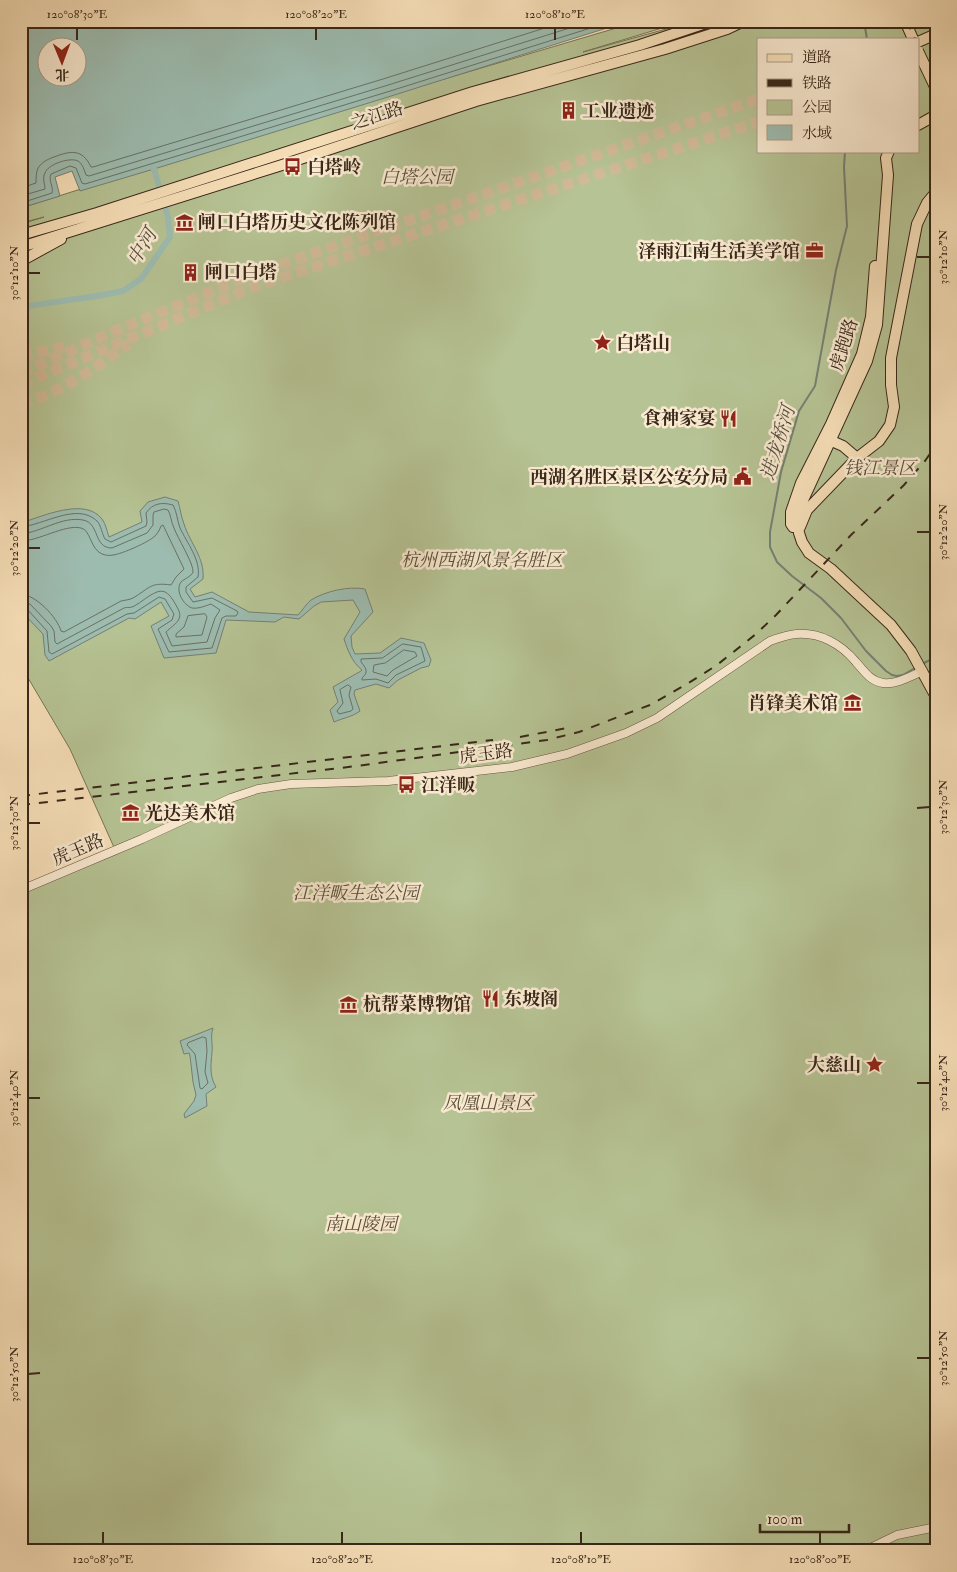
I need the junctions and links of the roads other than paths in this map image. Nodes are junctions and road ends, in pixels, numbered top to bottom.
1 (712, 21) edge
2 (744, 21) edge
3 (905, 21) edge
4 (936, 34) edge
5 (913, 38) edge
6 (920, 41) edge
7 (920, 55) edge
8 (936, 90) edge
9 (936, 115) edge
10 (920, 124) edge
11 (883, 152) edge
12 (889, 152) edge
13 (936, 192) edge
14 (163, 197) junction
15 (89, 225) junction
16 (21, 235) edge
17 (21, 247) edge
18 (23, 259) edge
19 (836, 430) junction
20 (827, 439) junction
21 (859, 456) junction
22 (798, 533) junction
23 (923, 671) junction
24 (936, 697) edge
25 (21, 890) edge
26 (936, 1527) edge
27 (864, 1551) edge

1 - 14 main road, 之江路
2 - 14 main road, 之江路
3 - 5 main road
4 - 6 main road
7 - 8 main road, bridge
9 - 10 main road
11 - 20 main road, 虎跑路
12 - 19 main road, 虎跑路
13 - 21 main road
14 - 15 main road, 之江路
14 - 16 main road, 之江路
15 - 17 main road, 之江路
15 - 18 main road
19 - 20 main road, 虎跑路
19 - 21 main road
20 - 21 main road
20 - 22 main road, 虎跑路
21 - 22 main road
22 - 23 main road
23 - 24 main road
23 - 25 street, 虎玉路
26 - 27 street

